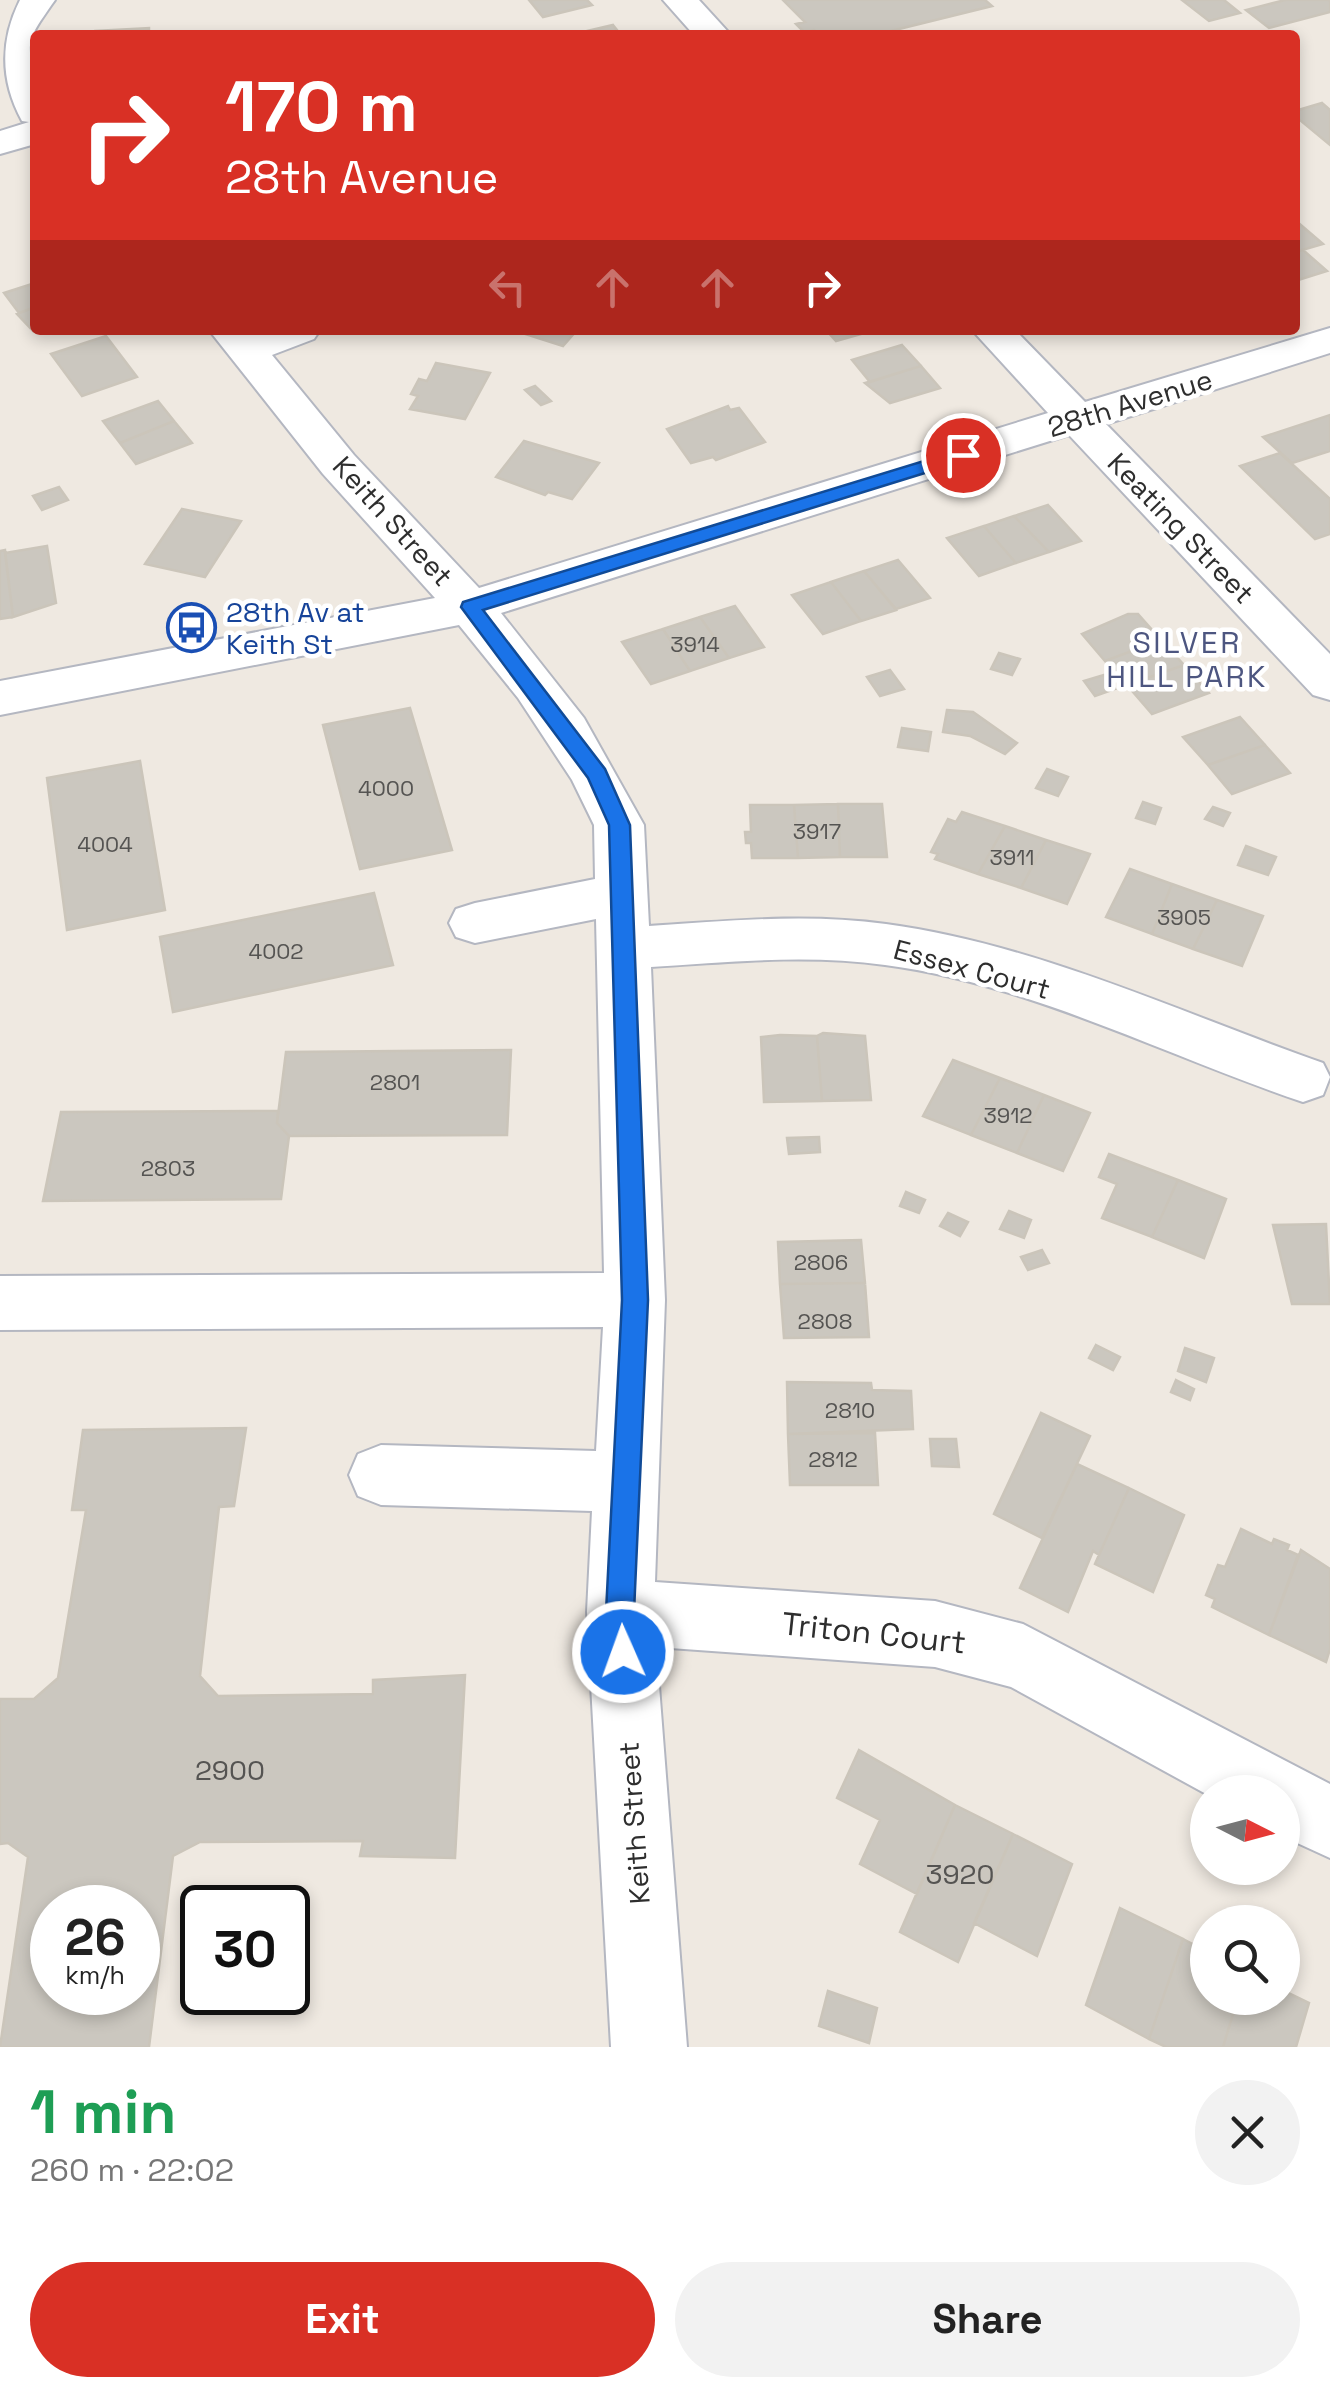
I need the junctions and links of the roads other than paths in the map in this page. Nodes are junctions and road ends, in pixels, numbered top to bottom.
1 (680, 0) edge
2 (24, 3) edge
3 (708, 30) edge
4 (30, 107) edge
5 (30, 134) edge
6 (0, 143) edge
7 (269, 335) edge
8 (997, 335) edge
9 (238, 340) edge
10 (1330, 340) edge
11 (1077, 420) junction
12 (470, 607) junction
13 (1330, 683) edge
14 (0, 698) edge
15 (625, 921) junction
16 (474, 922) dead end
17 (1303, 1078) dead end
18 (635, 1300) junction
19 (0, 1303) edge
20 (382, 1475) dead end
21 (626, 1482) junction
22 (620, 1612) junction
23 (1241, 1775) edge
24 (1300, 1807) edge
25 (1330, 1822) edge
26 (649, 2047) edge

1 - 3 street
2 - 4 street
5 - 6 street
7 - 9 street, Keith Street
8 - 11 street, Keating Street
9 - 12 street, Keith Street
10 - 11 street, 28th Avenue
11 - 12 street, 28th Avenue
11 - 13 street, Keating Street
12 - 14 street, 28th Avenue
12 - 15 street, Keith Street
15 - 16 street, Essex Court
15 - 17 street, Essex Court
15 - 18 street, Keith Street
18 - 19 street
18 - 21 street, Keith Street
20 - 21 street
21 - 22 street, Keith Street
22 - 23 street, Triton Court
22 - 26 street, Keith Street
24 - 25 street

